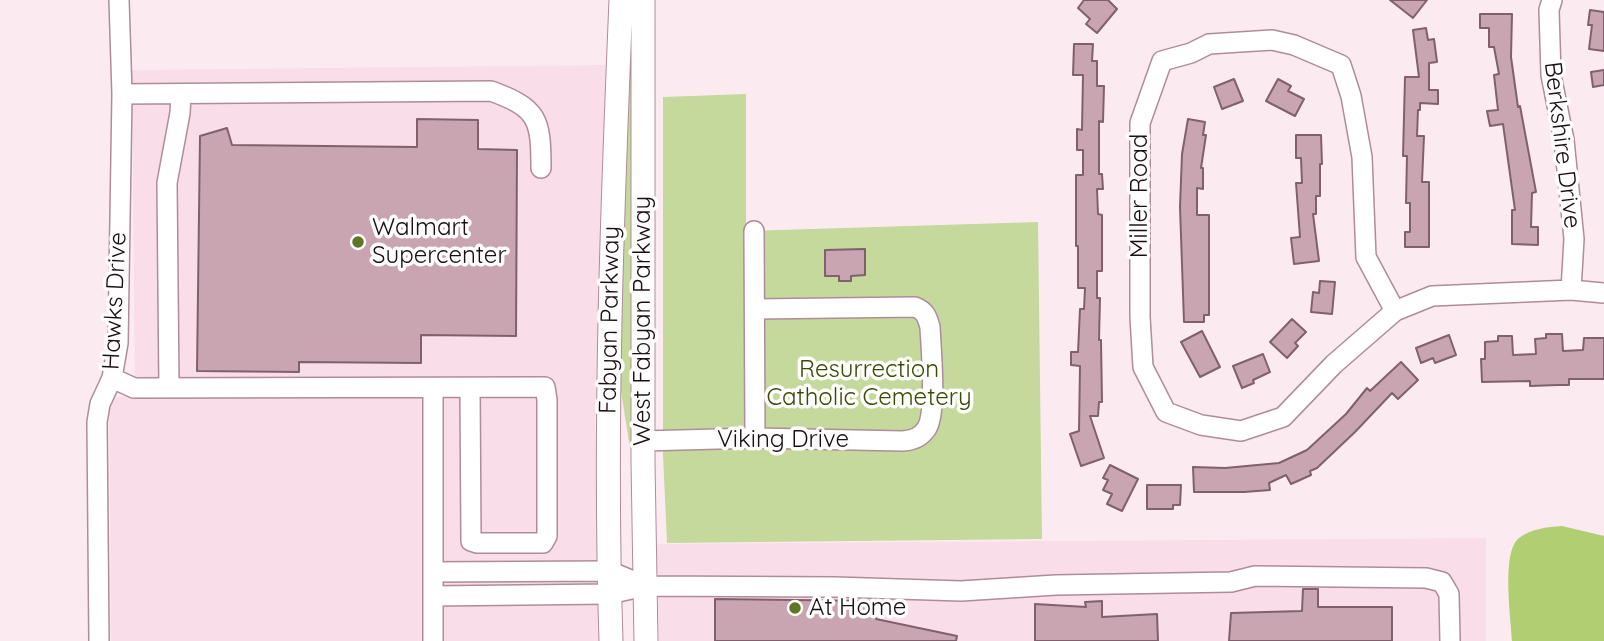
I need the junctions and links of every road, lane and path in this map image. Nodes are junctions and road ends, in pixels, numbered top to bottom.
1 (119, 0) edge
2 (621, 0) edge
3 (643, 0) edge
4 (1552, 0) edge
5 (122, 94) junction
6 (181, 94) junction
7 (541, 168) dead end
8 (754, 231) dead end
9 (1571, 290) junction
10 (1604, 293) edge
11 (755, 309) junction
12 (1395, 312) junction
13 (112, 378) junction
14 (169, 388) junction
15 (433, 388) junction
16 (470, 388) junction
17 (755, 438) junction
18 (643, 441) junction
19 (433, 572) junction
20 (609, 583) junction
21 (645, 586) junction
22 (433, 596) junction
23 (99, 641) edge
24 (433, 641) edge
25 (611, 641) edge
26 (646, 641) edge
27 (1450, 641) edge

1 - 5 street, Hawks Drive
2 - 20 main road, Fabyan Parkway
3 - 18 main road, West Fabyan Parkway
4 - 9 street, Berkshire Drive
5 - 6 street
5 - 13 street, Hawks Drive
6 - 7 street
6 - 14 street
8 - 11 street
9 - 10 street, Miller Road
9 - 12 street, Miller Road
11 - 17 street
11 - 17 street, Viking Drive
12 - 12 street, Miller Road
13 - 14 street
13 - 23 street, Hawks Drive
14 - 15 street
15 - 16 street
15 - 19 street
16 - 16 street
17 - 18 street, Viking Drive
18 - 21 main road, West Fabyan Parkway
19 - 20 street
19 - 22 street
20 - 21 street
20 - 22 street
20 - 25 main road, Fabyan Parkway
21 - 26 main road, West Fabyan Parkway
21 - 27 street
22 - 24 street

